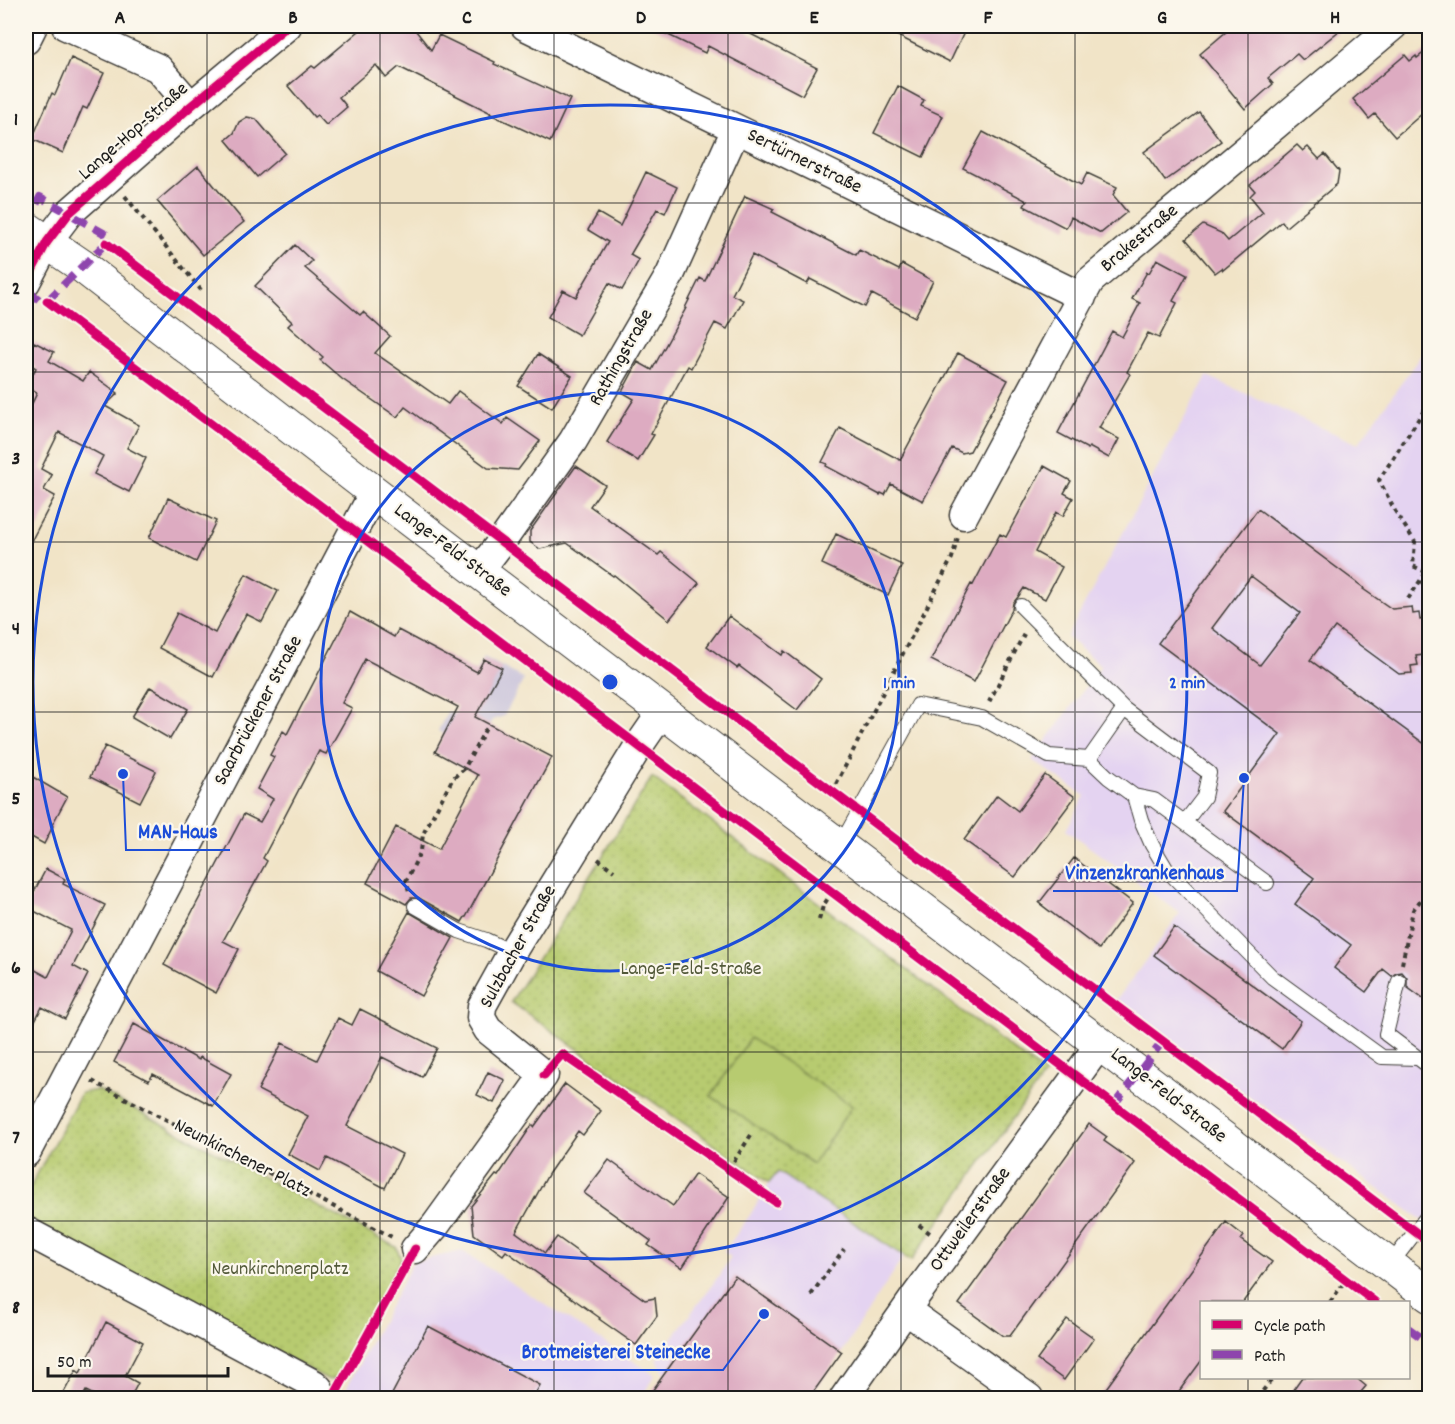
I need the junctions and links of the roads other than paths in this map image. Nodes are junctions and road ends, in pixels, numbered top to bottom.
1 (33, 26) edge
2 (66, 26) edge
3 (287, 26) edge
4 (525, 26) edge
5 (1393, 26) edge
6 (26, 40) edge
7 (191, 106) junction
8 (736, 129) junction
9 (36, 235) edge
10 (26, 282) edge
11 (1082, 297) junction
12 (374, 492) junction
13 (964, 515) road end
14 (478, 571) junction
15 (1021, 606) dead end
16 (1124, 710) junction
17 (662, 712) junction
18 (1089, 759) junction
19 (1134, 796) junction
20 (1185, 822) junction
21 (840, 847) junction
22 (1267, 883) dead end
23 (415, 906) road end
24 (512, 952) junction
25 (1399, 981) road end
26 (1100, 1044) junction
27 (1418, 1058) junction
28 (1430, 1067) edge
29 (29, 1137) edge
30 (1430, 1213) edge
31 (26, 1231) edge
32 (415, 1249) road end
33 (1389, 1266) junction
34 (1430, 1296) edge
35 (906, 1310) junction
36 (320, 1398) edge
37 (844, 1398) edge
38 (1029, 1398) edge

1 - 6 street
2 - 7 street
3 - 7 street, Lange-Hop-Straße
4 - 8 street, Sertürnerstraße
5 - 11 street, Brakestraße
7 - 9 street, Lange-Hop-Straße
8 - 11 street, Sertürnerstraße
8 - 14 street, Rathingstraße
9 - 10 street, Lange-Hop-Straße
9 - 12 street, Lange-Feld-Straße
11 - 13 street, Brakestraße
12 - 14 street, Lange-Feld-Straße
12 - 29 street, Saarbrückener Straße
14 - 17 street, Lange-Feld-Straße
15 - 16 lane
16 - 18 lane
16 - 20 lane
17 - 21 street, Lange-Feld-Straße
17 - 24 street, Sulzbacher Straße
18 - 19 lane
18 - 21 lane
19 - 20 lane
19 - 27 lane
20 - 22 lane
21 - 26 street, Lange-Feld-Straße
23 - 24 lane
24 - 32 street, Sulzbacher Straße
25 - 27 lane
26 - 33 street, Lange-Feld-Straße
26 - 35 street, Ottweilerstraße
27 - 28 lane
30 - 33 lane
31 - 36 street
33 - 34 street, Lange-Feld-Straße
35 - 37 street, Ottweilerstraße
35 - 38 street

